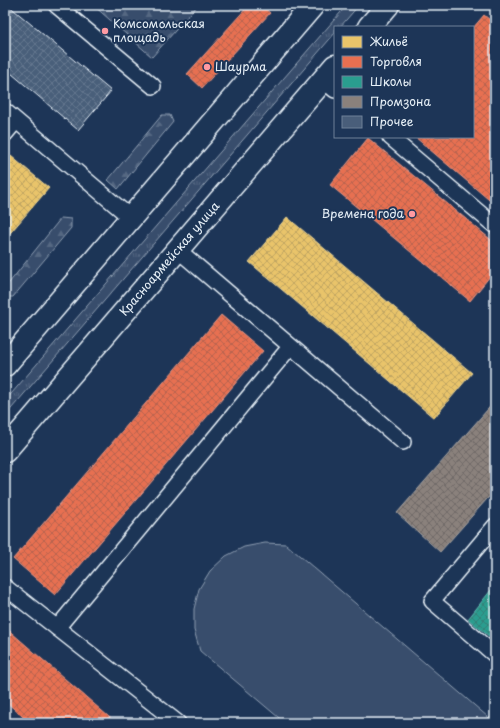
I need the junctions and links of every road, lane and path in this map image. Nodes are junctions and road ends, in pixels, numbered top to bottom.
1 (56, 5) edge
2 (314, 5) edge
3 (388, 5) edge
4 (370, 26) edge
5 (331, 79) edge
6 (152, 86) dead end
7 (11, 116) edge
8 (5, 134) edge
9 (391, 138) edge
10 (131, 218) junction
11 (495, 226) edge
12 (178, 250) junction
13 (290, 347) junction
14 (5, 365) edge
15 (403, 442) dead end
16 (5, 451) edge
17 (495, 526) edge
18 (5, 587) edge
19 (57, 628) junction
20 (495, 655) edge
21 (178, 723) edge

1 - 6 lane
2 - 10 main road
3 - 4 main road
5 - 12 main road, Красноармейская улица
7 - 8 lane
7 - 10 lane
9 - 11 lane
10 - 14 main road
12 - 13 lane
12 - 16 main road, Красноармейская улица
13 - 15 lane
13 - 19 lane
17 - 20 lane
18 - 19 lane
19 - 21 lane

